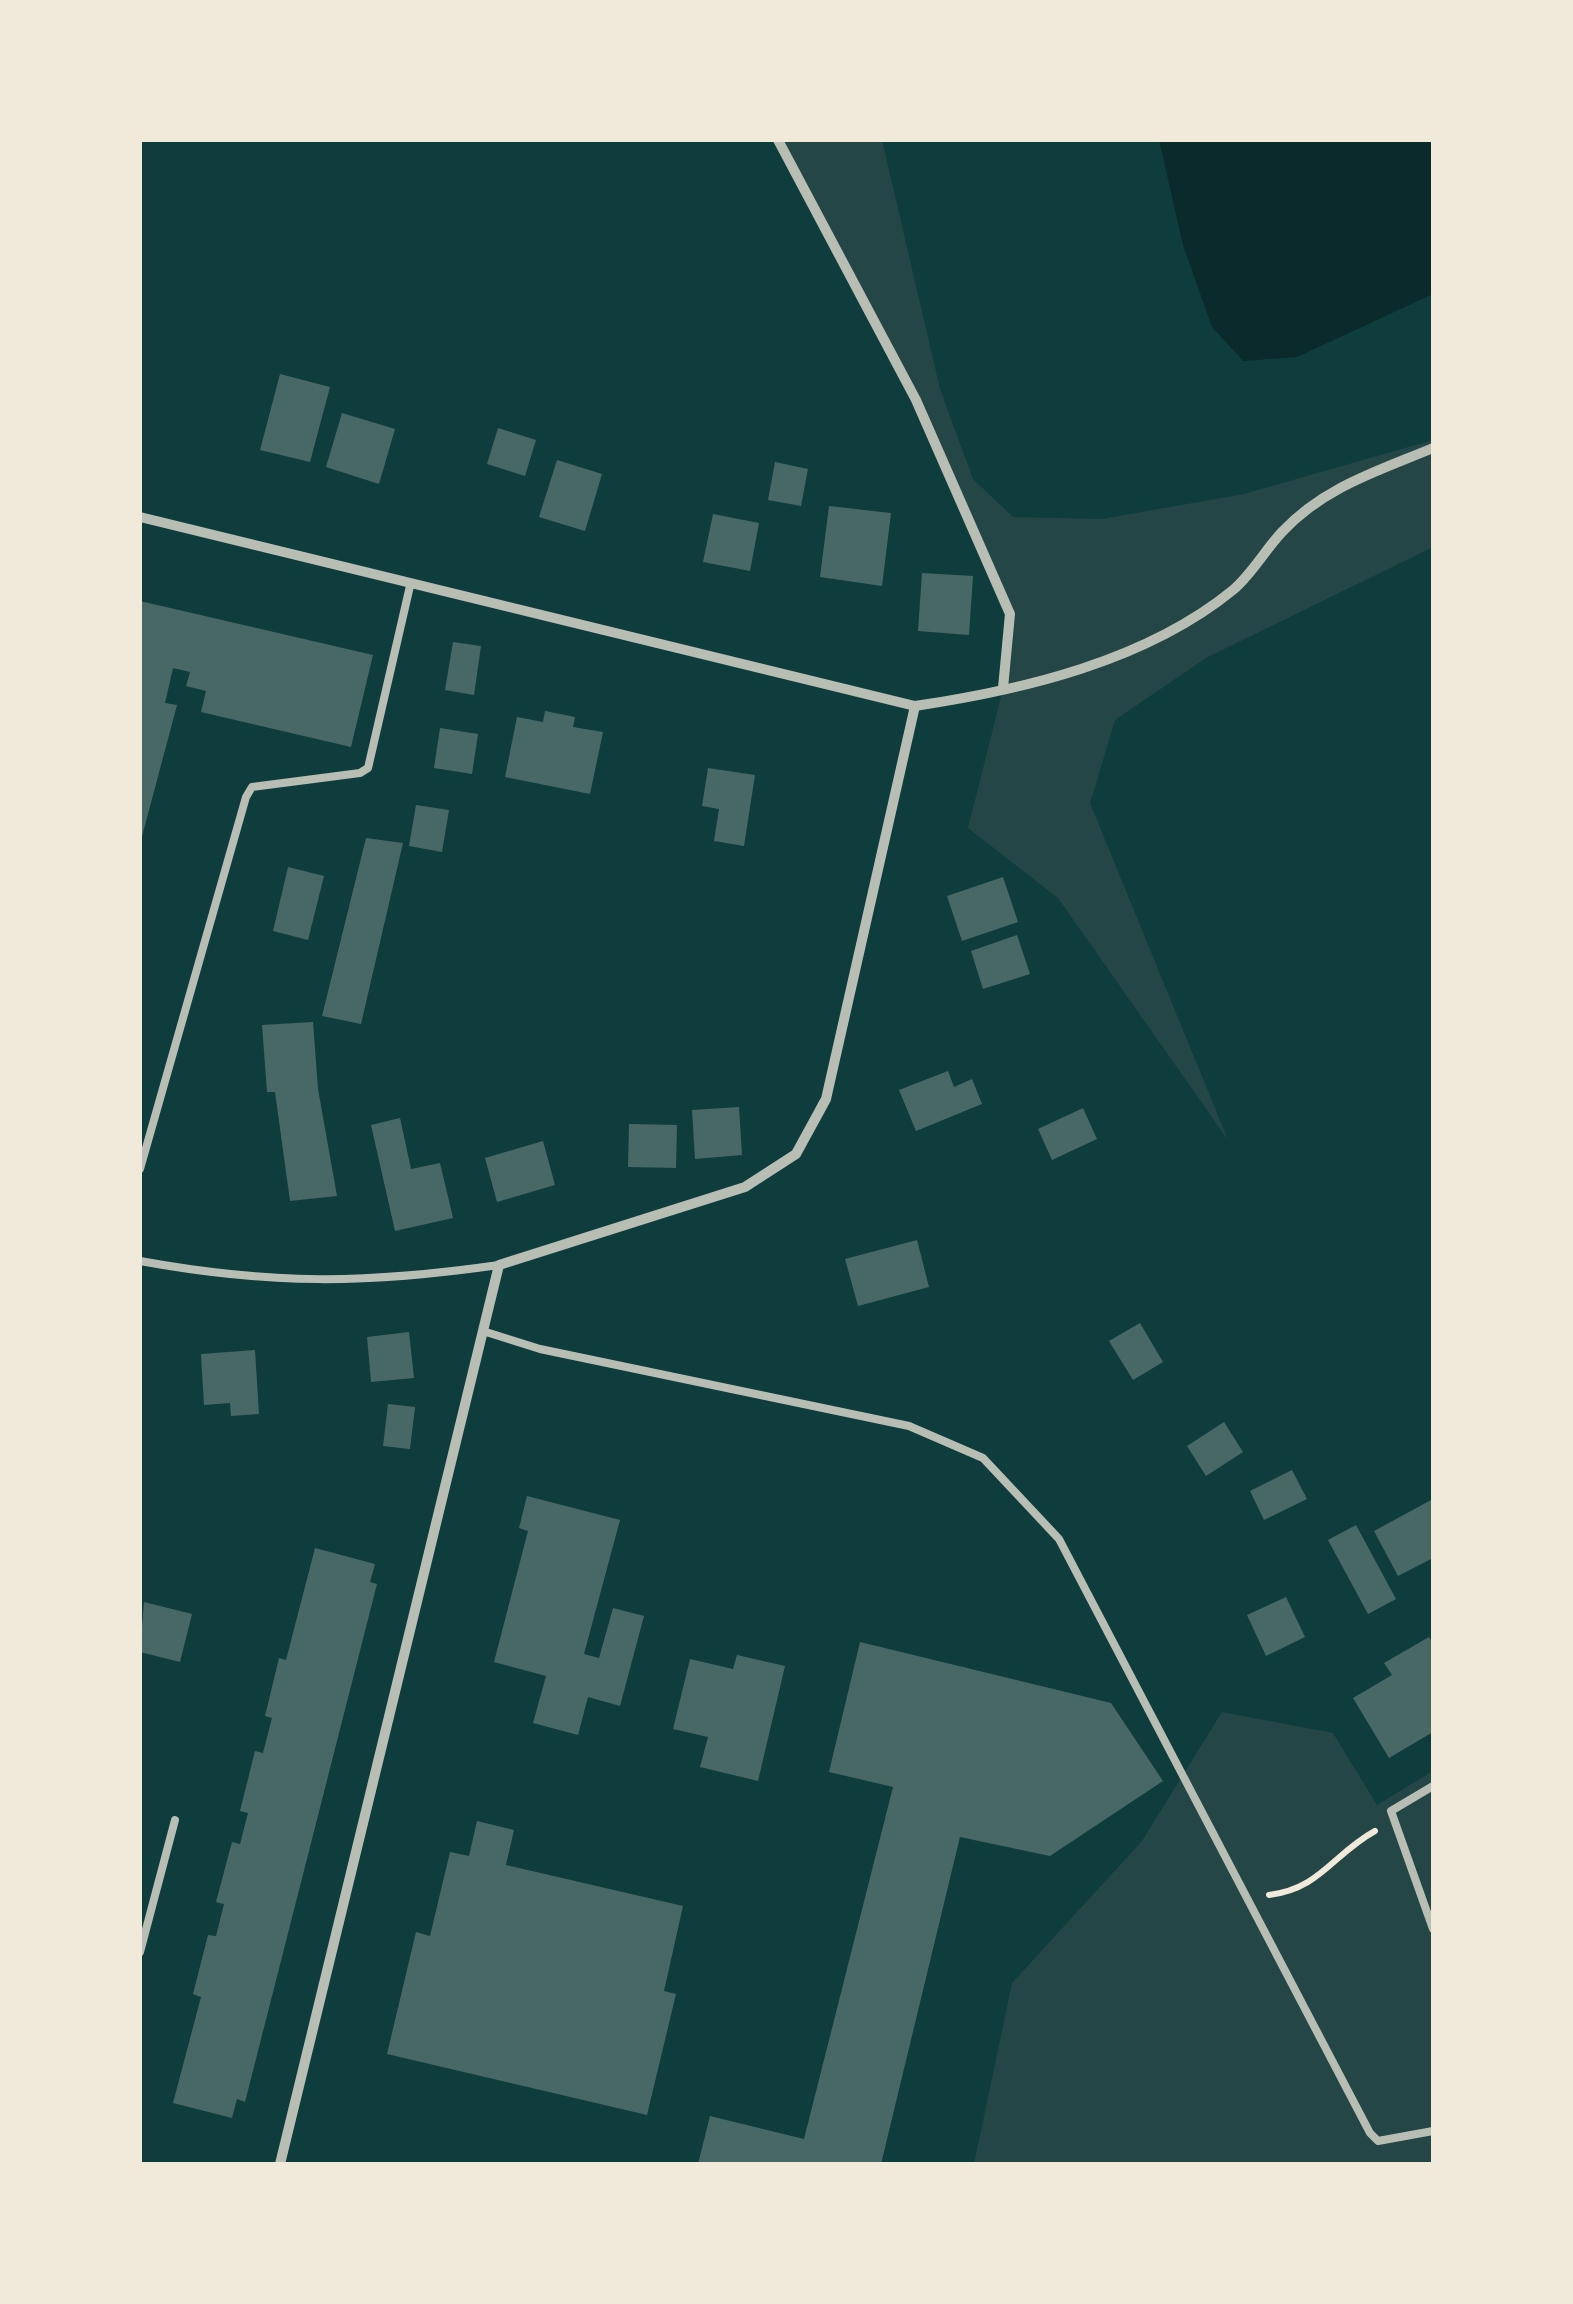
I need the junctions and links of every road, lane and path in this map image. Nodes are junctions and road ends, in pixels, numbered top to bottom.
1 (778, 140) edge
2 (1433, 448) edge
3 (140, 517) edge
4 (410, 586) junction
5 (1002, 688) junction
6 (915, 706) junction
7 (140, 1170) edge
8 (140, 1261) edge
9 (498, 1265) junction
10 (486, 1332) junction
11 (1433, 1786) edge
12 (175, 1820) dead end
13 (1394, 1820) junction
14 (1248, 1898) junction
15 (1433, 1929) edge
16 (142, 1938) edge
17 (140, 1952) edge
18 (1433, 2131) edge
19 (280, 2164) edge

1 - 5 street
2 - 5 street
3 - 4 street
4 - 6 street
4 - 7 lane
5 - 6 street
6 - 9 street
8 - 9 lane
9 - 10 street
10 - 14 lane
10 - 19 street
11 - 13 lane
12 - 16 lane
13 - 14 path
13 - 15 lane
14 - 18 lane
16 - 17 lane

